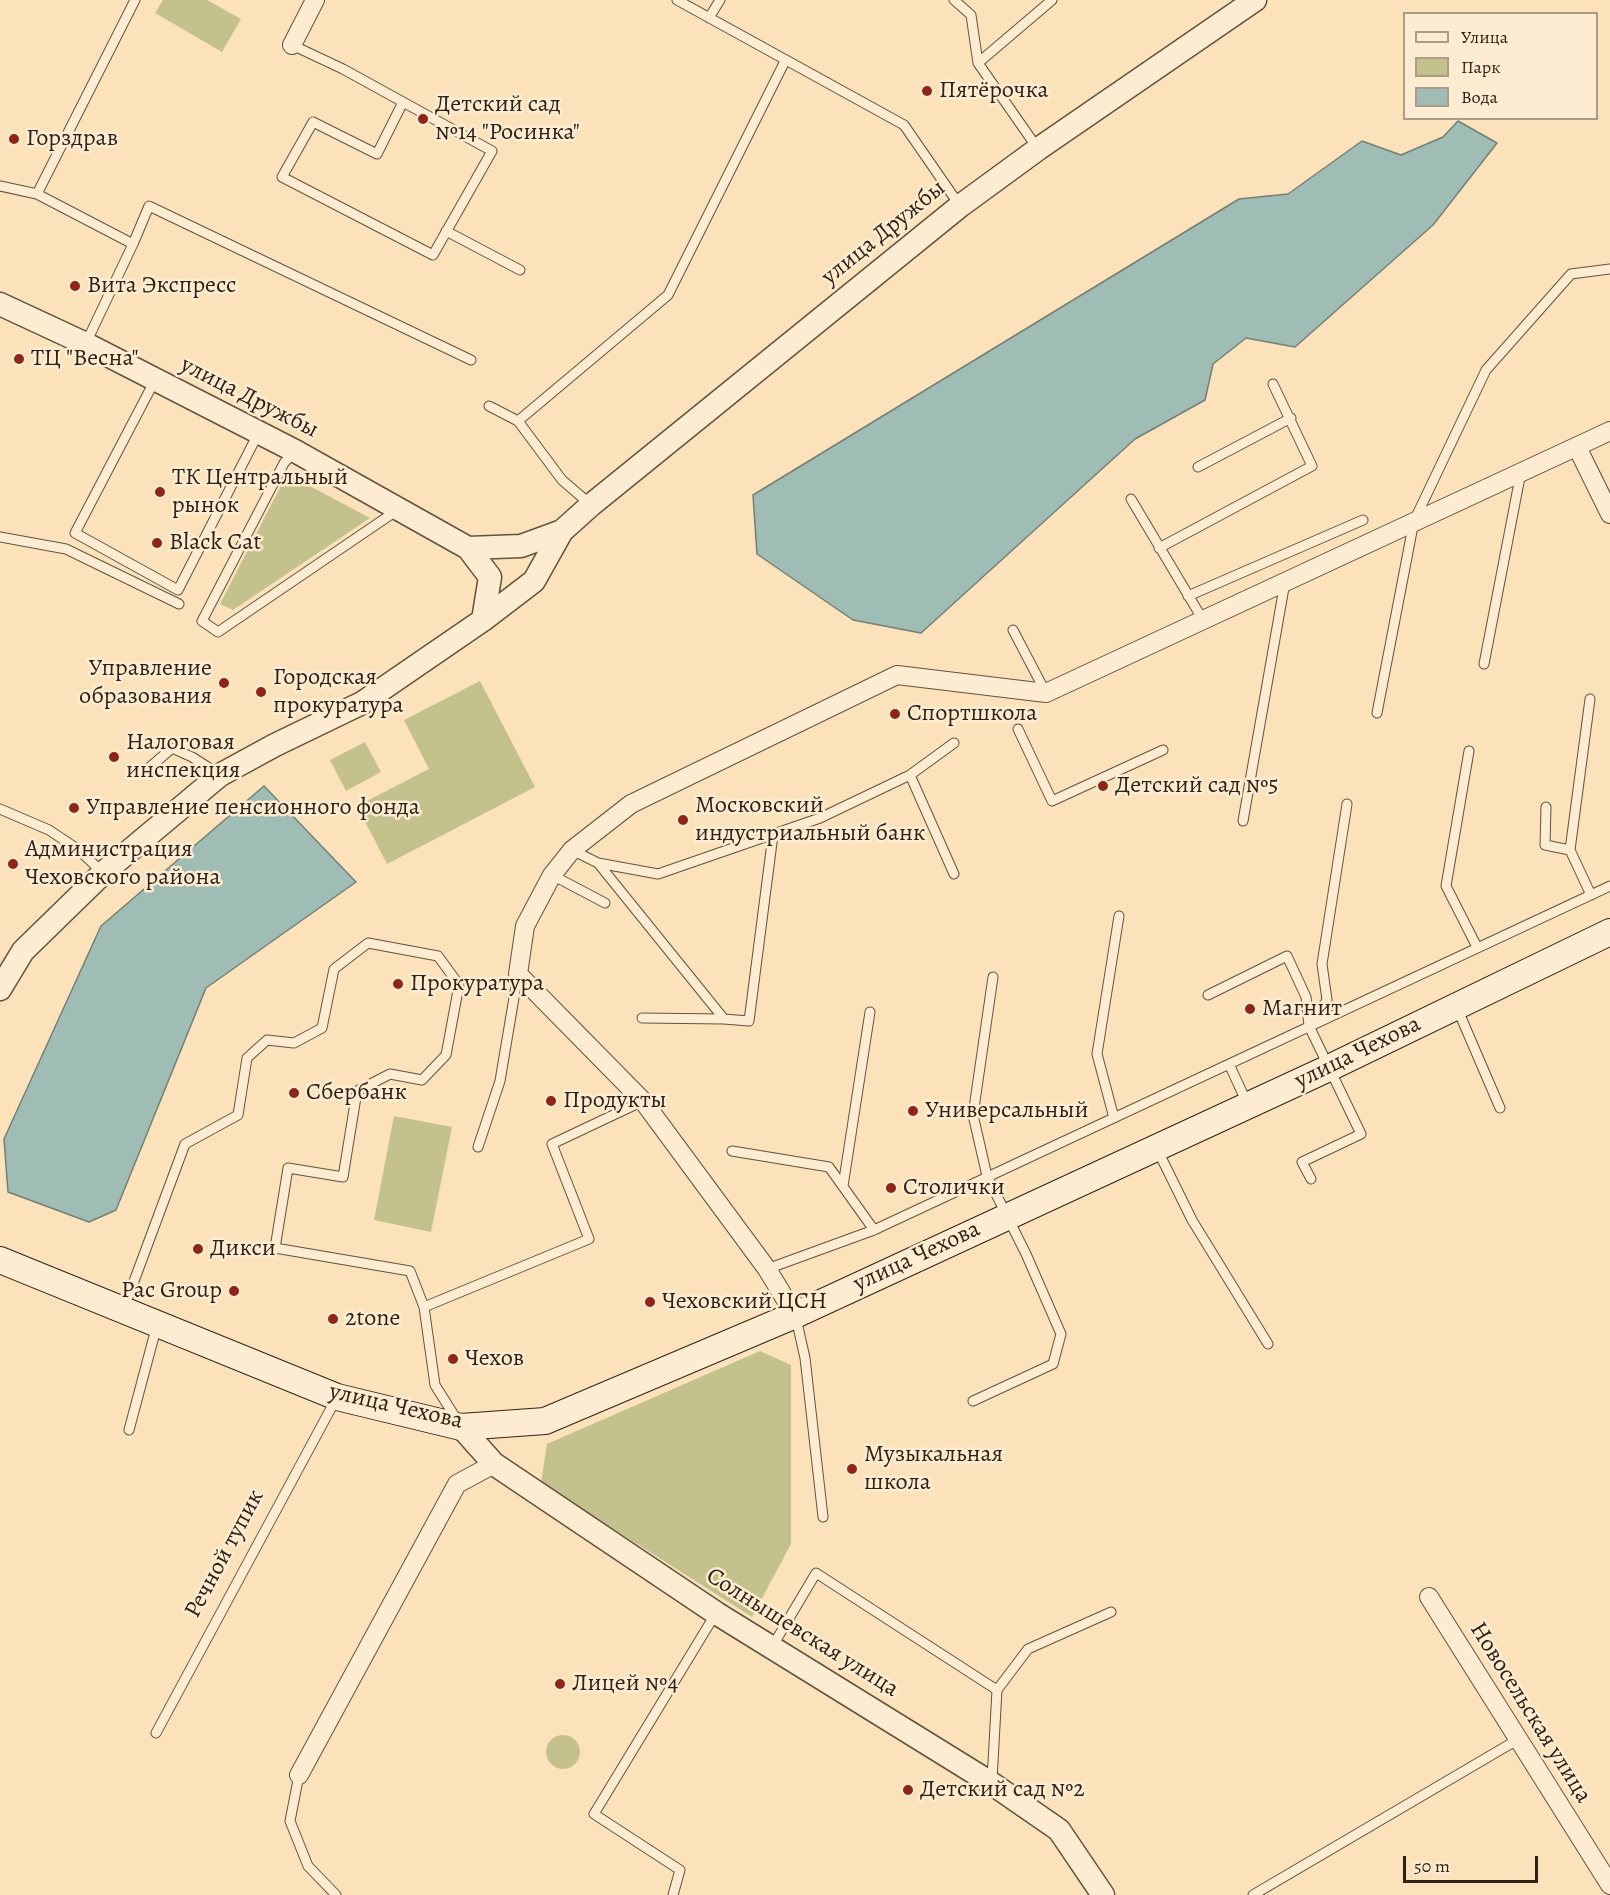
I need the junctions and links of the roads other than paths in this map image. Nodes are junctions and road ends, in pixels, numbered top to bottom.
1 (135, 0) edge
2 (315, 0) edge
3 (677, 0) edge
4 (720, 0) edge
5 (954, 0) edge
6 (1052, 0) edge
7 (1255, 0) edge
8 (709, 18) junction
9 (292, 45) joint
10 (785, 61) junction
11 (978, 63) junction
12 (403, 102) junction
13 (1038, 149) junction
14 (0, 186) edge
15 (37, 194) junction
16 (960, 206) junction
17 (446, 231) junction
18 (133, 244) junction
19 (1610, 269) edge
20 (520, 270) dead end
21 (0, 304) edge
22 (86, 344) junction
23 (471, 360) dead end
24 (155, 380) junction
25 (1273, 384) dead end
26 (489, 406) dead end
27 (1291, 418) junction
28 (518, 421) junction
29 (1610, 431) edge
30 (259, 432) junction
31 (1577, 447) junction
32 (295, 451) junction
33 (1198, 466) dead end
34 (1522, 471) junction
35 (1131, 499) dead end
36 (591, 505) junction
37 (400, 508) junction
38 (1610, 514) edge
39 (1363, 520) dead end
40 (1414, 521) junction
41 (562, 531) junction
42 (75, 533) junction
43 (0, 537) edge
44 (468, 548) junction
45 (1159, 548) junction
46 (66, 549) junction
47 (1286, 582) junction
48 (1188, 596) junction
49 (179, 603) dead end
50 (483, 620) junction
51 (1203, 620) junction
52 (1013, 630) dead end
53 (1484, 664) dead end
54 (1046, 693) junction
55 (1590, 699) dead end
56 (1377, 713) dead end
57 (1018, 729) dead end
58 (954, 743) dead end
59 (1163, 750) dead end
60 (1469, 751) dead end
61 (149, 768) dead end
62 (220, 775) junction
63 (910, 775) junction
64 (1347, 804) dead end
65 (1546, 807) dead end
66 (0, 809) edge
67 (1243, 821) dead end
68 (773, 835) junction
69 (573, 850) junction
70 (1570, 850) junction
71 (598, 863) junction
72 (103, 873) junction
73 (954, 874) dead end
74 (552, 875) junction
75 (1610, 886) edge
76 (1591, 895) junction
77 (605, 903) dead end
78 (1119, 916) dead end
79 (1610, 932) edge
80 (1477, 947) junction
81 (518, 974) junction
82 (993, 977) dead end
83 (0, 989) edge
84 (1208, 994) dead end
85 (1456, 1006) junction
86 (870, 1012) dead end
87 (642, 1018) dead end
88 (723, 1019) junction
89 (1309, 1026) junction
90 (1229, 1064) junction
91 (1329, 1068) junction
92 (643, 1101) junction
93 (1248, 1106) junction
94 (1500, 1108) dead end
95 (1114, 1118) junction
96 (478, 1147) dead end
97 (1156, 1147) junction
98 (732, 1151) dead end
99 (987, 1176) junction
100 (1311, 1179) dead end
101 (843, 1186) junction
102 (1007, 1216) junction
103 (874, 1230) junction
104 (0, 1260) edge
105 (767, 1269) junction
106 (424, 1307) junction
107 (124, 1309) junction
108 (795, 1315) junction
109 (158, 1322) junction
110 (1268, 1344) dead end
111 (337, 1397) junction
112 (973, 1401) dead end
113 (461, 1426) junction
114 (129, 1430) dead end
115 (494, 1464) junction
116 (823, 1517) dead end
117 (1429, 1597) dead end
118 (1112, 1612) dead end
119 (716, 1613) junction
120 (772, 1647) junction
121 (997, 1690) junction
122 (156, 1733) dead end
123 (1517, 1740) junction
124 (299, 1775) joint
125 (991, 1782) junction
126 (1610, 1885) edge
127 (336, 1895) edge
128 (673, 1895) edge
129 (1103, 1895) edge
130 (1253, 1895) edge

1 - 15 lane
2 - 9 street
3 - 8 lane
4 - 8 lane
5 - 11 lane
6 - 11 lane
7 - 13 street, улица Дружбы
8 - 10 lane
9 - 12 lane
10 - 16 lane
10 - 28 lane
11 - 13 lane
12 - 17 lane
12 - 17 lane
13 - 16 street, улица Дружбы
14 - 15 lane
15 - 18 lane
16 - 36 street, улица Дружбы
17 - 20 lane
18 - 22 lane
18 - 23 lane
19 - 40 lane
21 - 22 street, улица Дружбы
22 - 24 street, улица Дружбы
24 - 30 street, улица Дружбы
24 - 42 lane
25 - 27 lane
26 - 28 lane
27 - 33 lane
27 - 45 lane
28 - 36 lane
29 - 31 street
30 - 32 street, улица Дружбы
30 - 42 lane
31 - 34 street
31 - 38 street
32 - 37 street, улица Дружбы
32 - 37 lane
34 - 40 street
34 - 53 lane
35 - 45 lane
36 - 41 street, улица Дружбы
37 - 44 street, улица Дружбы
39 - 48 lane
40 - 47 street
40 - 56 lane
41 - 44 street, улица Дружбы
41 - 50 street, улица Дружбы
42 - 46 lane
43 - 46 lane
44 - 50 street, улица Дружбы
45 - 48 lane
46 - 49 lane
47 - 51 street
47 - 67 lane
48 - 51 lane
50 - 62 street, улица Дружбы
51 - 54 street
52 - 54 lane
54 - 69 street
55 - 70 lane
57 - 59 lane
58 - 63 lane
60 - 80 lane
61 - 62 lane
62 - 72 street, улица Дружбы
63 - 68 lane
63 - 73 lane
64 - 89 lane
65 - 70 lane
66 - 72 lane
68 - 71 lane
68 - 88 lane
69 - 71 lane
69 - 74 street
70 - 76 lane
71 - 88 lane
72 - 83 street, улица Дружбы
74 - 77 lane
74 - 81 street
75 - 76 lane
76 - 80 lane
78 - 95 lane
79 - 85 main road, улица Чехова
80 - 89 lane
81 - 92 street
81 - 96 lane
82 - 99 lane
84 - 89 lane
85 - 91 main road, улица Чехова
85 - 94 lane
86 - 101 lane
87 - 88 lane
89 - 90 lane
89 - 91 lane
90 - 93 lane
90 - 95 lane
91 - 93 main road, улица Чехова
91 - 100 lane
92 - 105 street
92 - 106 lane
93 - 97 main road, улица Чехова
95 - 99 lane
97 - 102 main road, улица Чехова
97 - 110 lane
98 - 101 lane
99 - 102 lane
99 - 103 lane
101 - 103 lane
102 - 108 main road, улица Чехова
102 - 112 lane
103 - 105 lane
104 - 107 main road, улица Чехова
105 - 108 street
106 - 107 lane
106 - 113 lane
107 - 109 main road, улица Чехова
108 - 113 main road, улица Чехова
108 - 116 lane
109 - 111 main road, улица Чехова
109 - 114 lane
111 - 113 main road, улица Чехова
111 - 122 lane, Речной тупик
113 - 115 street, Солнышевская улица
115 - 119 street, Солнышевская улица
115 - 124 street
117 - 123 street, Новосельская улица
118 - 121 lane
119 - 120 street, Солнышевская улица
119 - 128 lane
120 - 121 lane
120 - 125 street, Солнышевская улица
121 - 125 lane
123 - 126 street, Новосельская улица
123 - 130 lane
124 - 127 lane
125 - 129 street, Солнышевская улица

